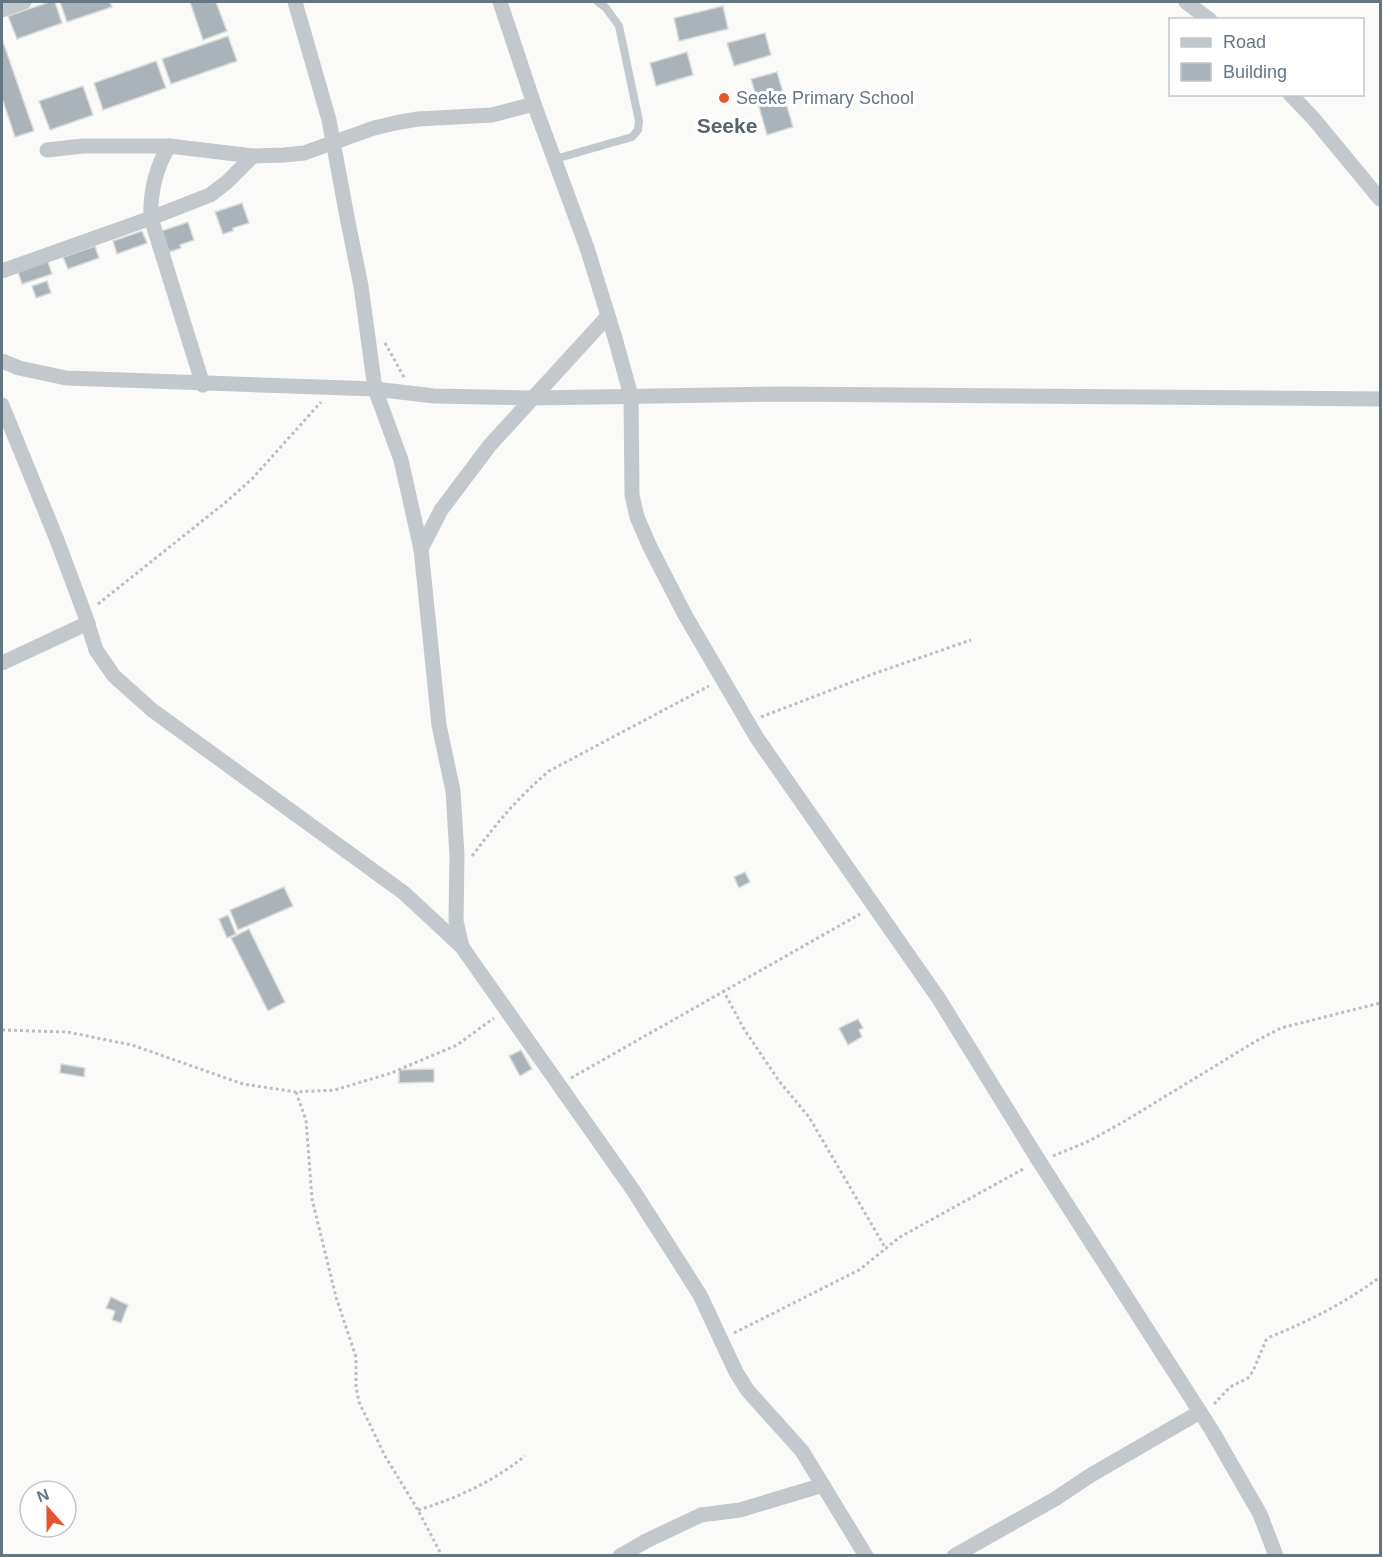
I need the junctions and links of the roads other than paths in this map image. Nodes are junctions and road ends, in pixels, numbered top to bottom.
1 (24, 2) edge
2 (296, 2) edge
3 (500, 2) edge
4 (598, 2) edge
5 (1186, 2) edge
6 (2, 10) edge
7 (1207, 18) edge
8 (1292, 96) edge
9 (534, 104) junction
10 (333, 143) junction
11 (169, 146) junction
12 (47, 150) dead end
13 (253, 156) junction
14 (555, 159) junction
15 (1380, 199) edge
16 (151, 218) junction
17 (2, 270) edge
18 (608, 316) junction
19 (2, 361) edge
20 (203, 385) junction
21 (375, 390) junction
22 (631, 396) junction
23 (532, 398) junction
24 (1380, 399) edge
25 (2, 405) edge
26 (421, 549) junction
27 (86, 619) junction
28 (2, 663) edge
29 (462, 947) junction
30 (1200, 1413) junction
31 (823, 1485) junction
32 (620, 1556) edge
33 (866, 1556) edge
34 (954, 1556) edge
35 (1276, 1556) edge

1 - 6 street
2 - 10 street
3 - 9 street
4 - 14 lane
5 - 7 street
8 - 15 street
9 - 10 street
9 - 14 street
10 - 13 street
10 - 21 street
11 - 12 street
11 - 13 street
11 - 16 street
13 - 16 street
14 - 18 street
16 - 17 street
16 - 20 street
18 - 22 street
18 - 23 street
19 - 20 street
20 - 21 street
21 - 23 street
21 - 26 street
22 - 23 street
22 - 24 street
22 - 30 street
23 - 26 street
25 - 27 street
26 - 29 street
27 - 28 street
27 - 29 street
29 - 31 street
30 - 34 street
30 - 35 street
31 - 32 street
31 - 33 street

